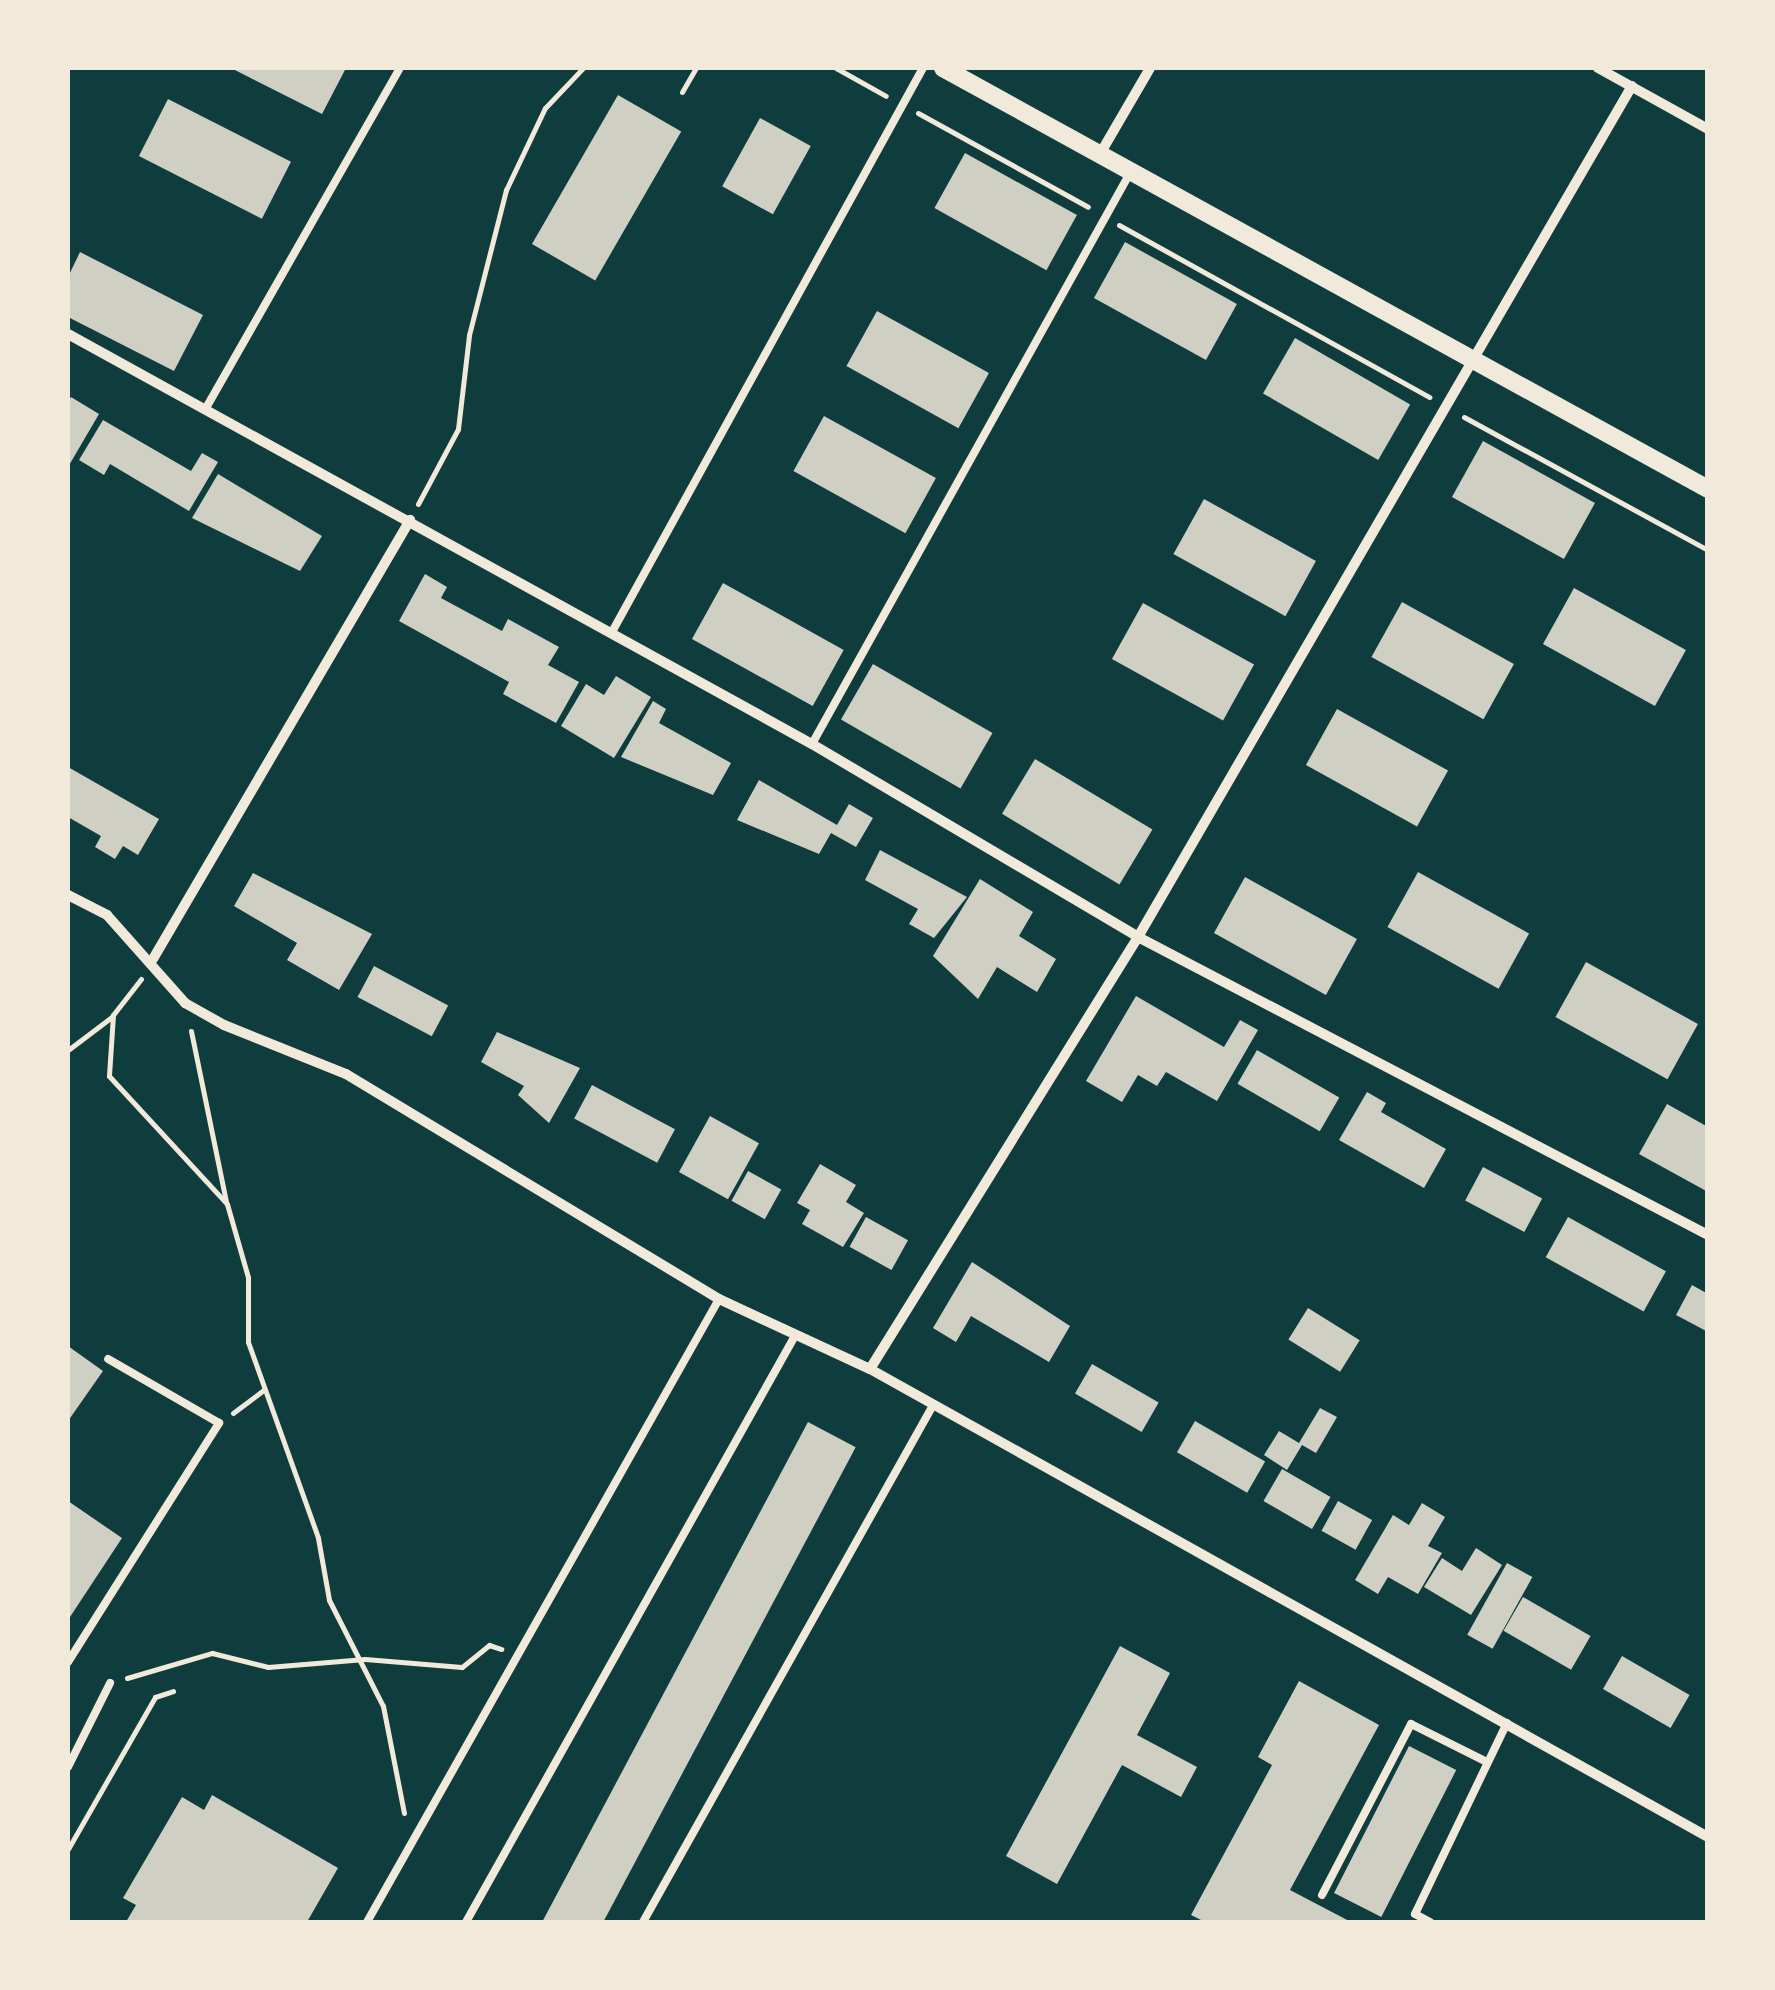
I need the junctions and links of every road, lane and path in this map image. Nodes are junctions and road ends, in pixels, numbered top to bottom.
1 (400, 68) edge
2 (583, 68) edge
3 (696, 68) edge
4 (924, 68) edge
5 (943, 68) edge
6 (1150, 68) edge
7 (1598, 68) edge
8 (1632, 86) junction
9 (682, 92) dead end
10 (1708, 129) edge
11 (958, 136) dead end
12 (1100, 154) junction
13 (1132, 172) junction
14 (1106, 218) junction
15 (68, 334) edge
16 (1476, 362) junction
17 (1432, 399) dead end
18 (206, 408) junction
19 (1470, 420) dead end
20 (1708, 489) edge
21 (410, 520) junction
22 (1708, 550) edge
23 (612, 632) junction
24 (812, 744) junction
25 (68, 895) edge
26 (1138, 937) junction
27 (153, 959) junction
28 (185, 1003) junction
29 (114, 1015) junction
30 (68, 1050) edge
31 (227, 1204) junction
32 (1708, 1235) edge
33 (718, 1299) junction
34 (796, 1334) junction
35 (108, 1359) dead end
36 (870, 1369) junction
37 (264, 1390) junction
38 (932, 1406) junction
39 (219, 1424) junction
40 (518, 1655) junction
41 (365, 1659) junction
42 (68, 1662) edge
43 (110, 1683) joint
44 (173, 1691) dead end
45 (1507, 1723) junction
46 (1485, 1761) junction
47 (68, 1767) edge
48 (404, 1813) dead end
49 (1708, 1837) edge
50 (68, 1848) edge
51 (1322, 1895) dead end
52 (367, 1922) edge
53 (466, 1922) edge
54 (644, 1922) edge
55 (1430, 1922) edge

1 - 18 lane
2 - 21 path
3 - 9 path
4 - 23 lane
5 - 12 street
6 - 12 street
7 - 8 street
8 - 10 street
8 - 16 street
11 - 14 path
12 - 13 street
13 - 14 lane
13 - 16 street
14 - 17 path
14 - 24 lane
15 - 18 street
16 - 20 street
16 - 26 street
18 - 21 street
19 - 22 path
21 - 23 street
21 - 27 street
23 - 24 street
24 - 26 street
25 - 27 street
26 - 32 street
26 - 36 street
27 - 28 street
27 - 29 path
28 - 31 path
28 - 33 street
29 - 30 path
29 - 31 path
31 - 37 path
33 - 34 street
33 - 40 lane
34 - 36 street
34 - 53 lane
35 - 39 lane
36 - 38 street
37 - 39 path
37 - 41 path
38 - 45 street
38 - 54 lane
39 - 42 lane
40 - 41 path
40 - 52 lane
41 - 43 path
41 - 48 path
43 - 47 lane
44 - 50 path
45 - 46 lane
45 - 49 street
46 - 51 lane
46 - 55 lane

